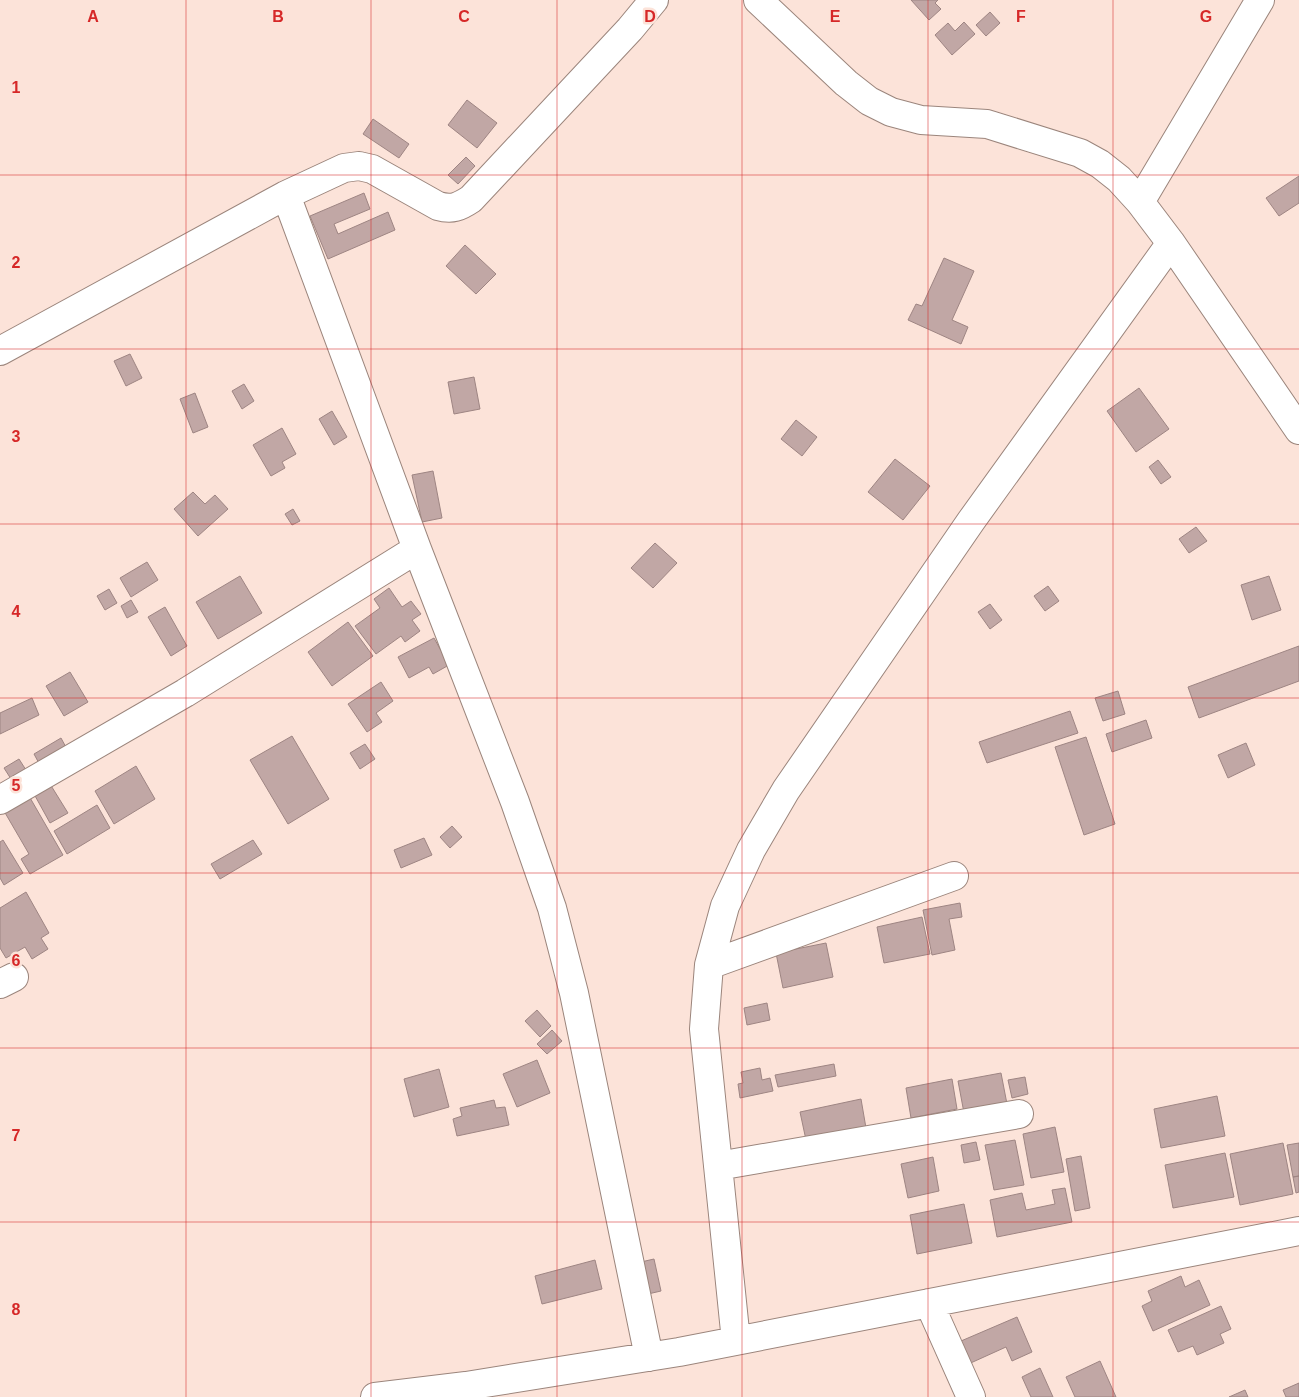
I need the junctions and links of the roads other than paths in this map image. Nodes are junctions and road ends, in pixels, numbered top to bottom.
1 (654, 0) edge
2 (758, 0) edge
3 (1260, 0) edge
4 (286, 195) junction
5 (1140, 202) junction
6 (1171, 243) junction
7 (0, 351) edge
8 (1299, 430) edge
9 (417, 549) junction
10 (0, 800) edge
11 (954, 876) dead end
12 (708, 965) junction
13 (1018, 1114) dead end
14 (718, 1166) junction
15 (1299, 1231) edge
16 (929, 1303) junction
17 (736, 1341) junction
18 (650, 1357) junction
19 (375, 1397) edge
20 (971, 1397) edge

1 - 4 street
2 - 5 street
3 - 5 street
4 - 7 street
4 - 9 street
5 - 6 street
6 - 8 street
6 - 12 street
9 - 10 street
9 - 18 street
11 - 12 street
12 - 14 street
13 - 14 street
14 - 17 street
15 - 16 street
16 - 17 street
16 - 20 street
17 - 18 street
18 - 19 street

